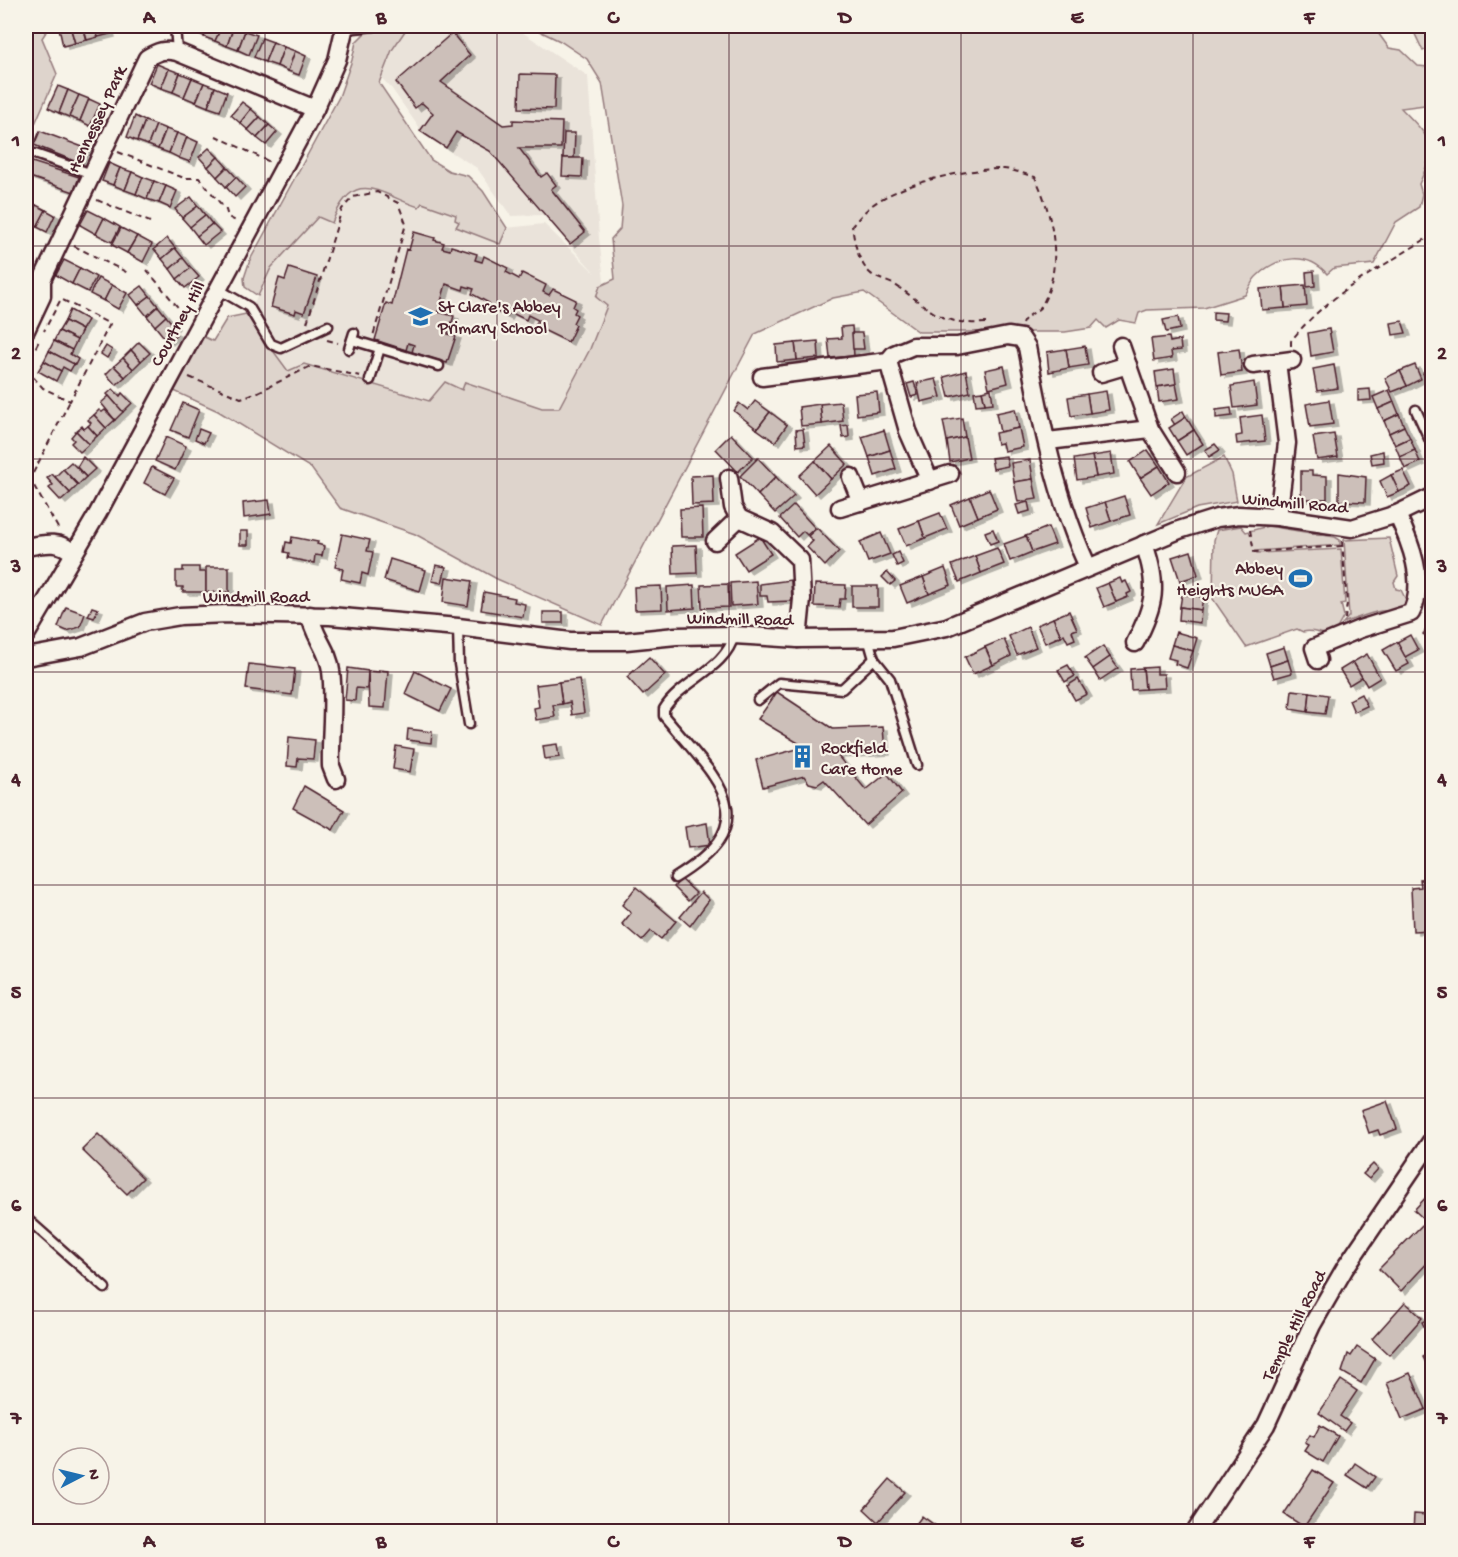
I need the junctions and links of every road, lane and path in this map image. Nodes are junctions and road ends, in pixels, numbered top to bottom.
1 (174, 26) edge
2 (374, 26) edge
3 (345, 27) edge
4 (177, 52) junction
5 (315, 109) junction
6 (216, 136) dead end
7 (118, 152) dead end
8 (35, 154) dead end
9 (273, 163) dead end
10 (92, 174) junction
11 (92, 198) dead end
12 (150, 222) dead end
13 (241, 223) dead end
14 (1432, 235) edge
15 (69, 243) dead end
16 (147, 270) dead end
17 (129, 274) dead end
18 (218, 289) junction
19 (191, 315) dead end
20 (1013, 322) dead end
21 (307, 323) dead end
22 (995, 323) dead end
23 (328, 326) dead end
24 (26, 330) edge
25 (373, 338) dead end
26 (325, 339) dead end
27 (1121, 346) dead end
28 (347, 347) joint
29 (380, 348) junction
30 (888, 361) junction
31 (1284, 362) junction
32 (1128, 365) junction
33 (1254, 365) dead end
34 (439, 366) dead end
35 (26, 367) edge
36 (174, 370) junction
37 (365, 370) dead end
38 (1101, 373) dead end
39 (762, 377) dead end
40 (370, 380) dead end
41 (70, 401) junction
42 (1416, 410) dead end
43 (1150, 429) junction
44 (1047, 441) junction
45 (1432, 445) edge
46 (1177, 472) dead end
47 (950, 474) dead end
48 (851, 477) dead end
49 (729, 478) dead end
50 (930, 481) junction
51 (1432, 496) edge
52 (861, 502) junction
53 (840, 508) dead end
54 (1397, 514) junction
55 (1278, 517) junction
56 (739, 518) junction
57 (1249, 524) dead end
58 (60, 533) dead end
59 (1342, 535) dead end
60 (715, 541) dead end
61 (1144, 544) junction
62 (1343, 546) junction
63 (26, 547) edge
64 (72, 554) junction
65 (1088, 567) junction
66 (310, 615) junction
67 (458, 627) junction
68 (26, 633) edge
69 (734, 635) junction
70 (1343, 636) junction
71 (868, 638) junction
72 (798, 639) junction
73 (1135, 643) dead end
74 (26, 657) edge
75 (874, 659) junction
76 (1317, 660) dead end
77 (758, 700) dead end
78 (469, 724) dead end
79 (917, 765) dead end
80 (336, 779) dead end
81 (675, 878) dead end
82 (1432, 1140) edge
83 (26, 1218) edge
84 (105, 1288) dead end
85 (1195, 1532) edge

1 - 4 lane
2 - 3 lane
3 - 5 street, Courtney Hill
4 - 5 street
4 - 10 street, Hennessey Park
5 - 18 street, Courtney Hill
6 - 9 path
7 - 13 path
8 - 10 lane
10 - 24 street, Hennessey Park
11 - 12 path
14 - 31 path
15 - 17 path
16 - 19 path
18 - 23 lane
18 - 36 street, Courtney Hill
20 - 22 path
21 - 25 path
26 - 28 path
27 - 32 street
28 - 29 lane
29 - 34 lane
29 - 40 lane
30 - 39 street
30 - 44 street
30 - 50 street
31 - 33 street
31 - 55 street
32 - 38 street
32 - 43 street
35 - 41 path
35 - 41 path
36 - 37 path
36 - 64 street, Courtney Hill
41 - 58 path
42 - 45 lane
43 - 44 street
43 - 46 street
44 - 65 street
47 - 50 street
48 - 52 street
49 - 56 street
50 - 52 street
51 - 54 street, Windmill Road
52 - 53 street
54 - 55 street, Windmill Road
54 - 70 street
55 - 61 street, Windmill Road
56 - 60 street
56 - 72 street
57 - 62 path
59 - 62 path
61 - 65 street, Windmill Road
61 - 73 street
62 - 70 path
63 - 64 street
64 - 68 street, Courtney Hill
65 - 71 street, Windmill Road
66 - 67 street, Windmill Road
66 - 74 street, Windmill Road
66 - 80 street
67 - 69 street, Windmill Road
67 - 78 lane
69 - 72 street, Windmill Road
69 - 81 lane
70 - 76 street
71 - 72 street, Windmill Road
71 - 75 lane
75 - 77 lane
75 - 79 lane
82 - 85 street, Temple Hill Road
83 - 84 lane

